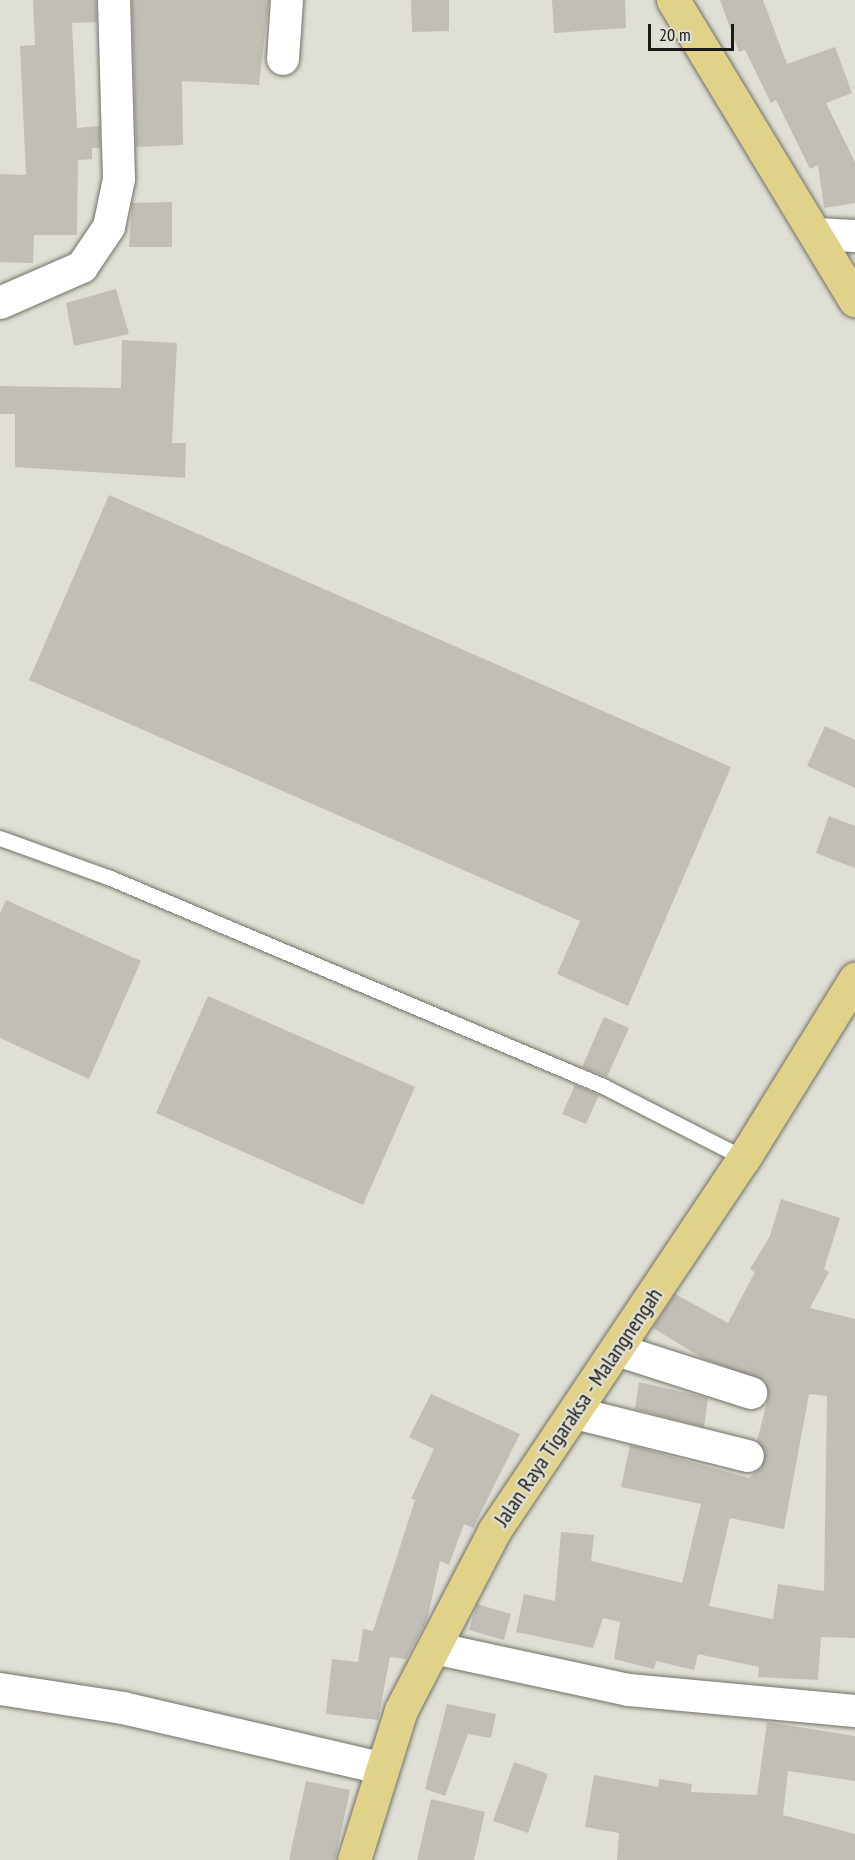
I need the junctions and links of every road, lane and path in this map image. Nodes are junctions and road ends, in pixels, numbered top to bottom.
1 (114, 0) edge
2 (287, 0) edge
3 (673, 0) edge
4 (283, 58) dead end
5 (815, 234) junction
6 (855, 236) edge
7 (855, 300) edge
8 (0, 303) edge
9 (0, 838) edge
10 (855, 980) edge
11 (744, 1158) junction
12 (617, 1350) junction
13 (751, 1393) dead end
14 (575, 1413) junction
15 (748, 1456) dead end
16 (434, 1648) junction
17 (0, 1689) edge
18 (855, 1711) edge
19 (380, 1768) junction
20 (354, 1860) edge

1 - 8 street
2 - 4 street
3 - 5 main road
5 - 6 street
5 - 7 main road
9 - 11 lane
10 - 11 main road, Jalan Raya Tigaraksa - Malangnengah
11 - 12 main road, Jalan Raya Tigaraksa - Malangnengah
12 - 13 street
12 - 14 main road, Jalan Raya Tigaraksa - Malangnengah
14 - 15 street
14 - 16 main road, Jalan Raya Tigaraksa - Malangnengah
16 - 18 street
16 - 19 main road, Jalan Raya Tigaraksa - Malangnengah
17 - 19 street
19 - 20 main road, Jalan Raya Tigaraksa - Malangnengah

